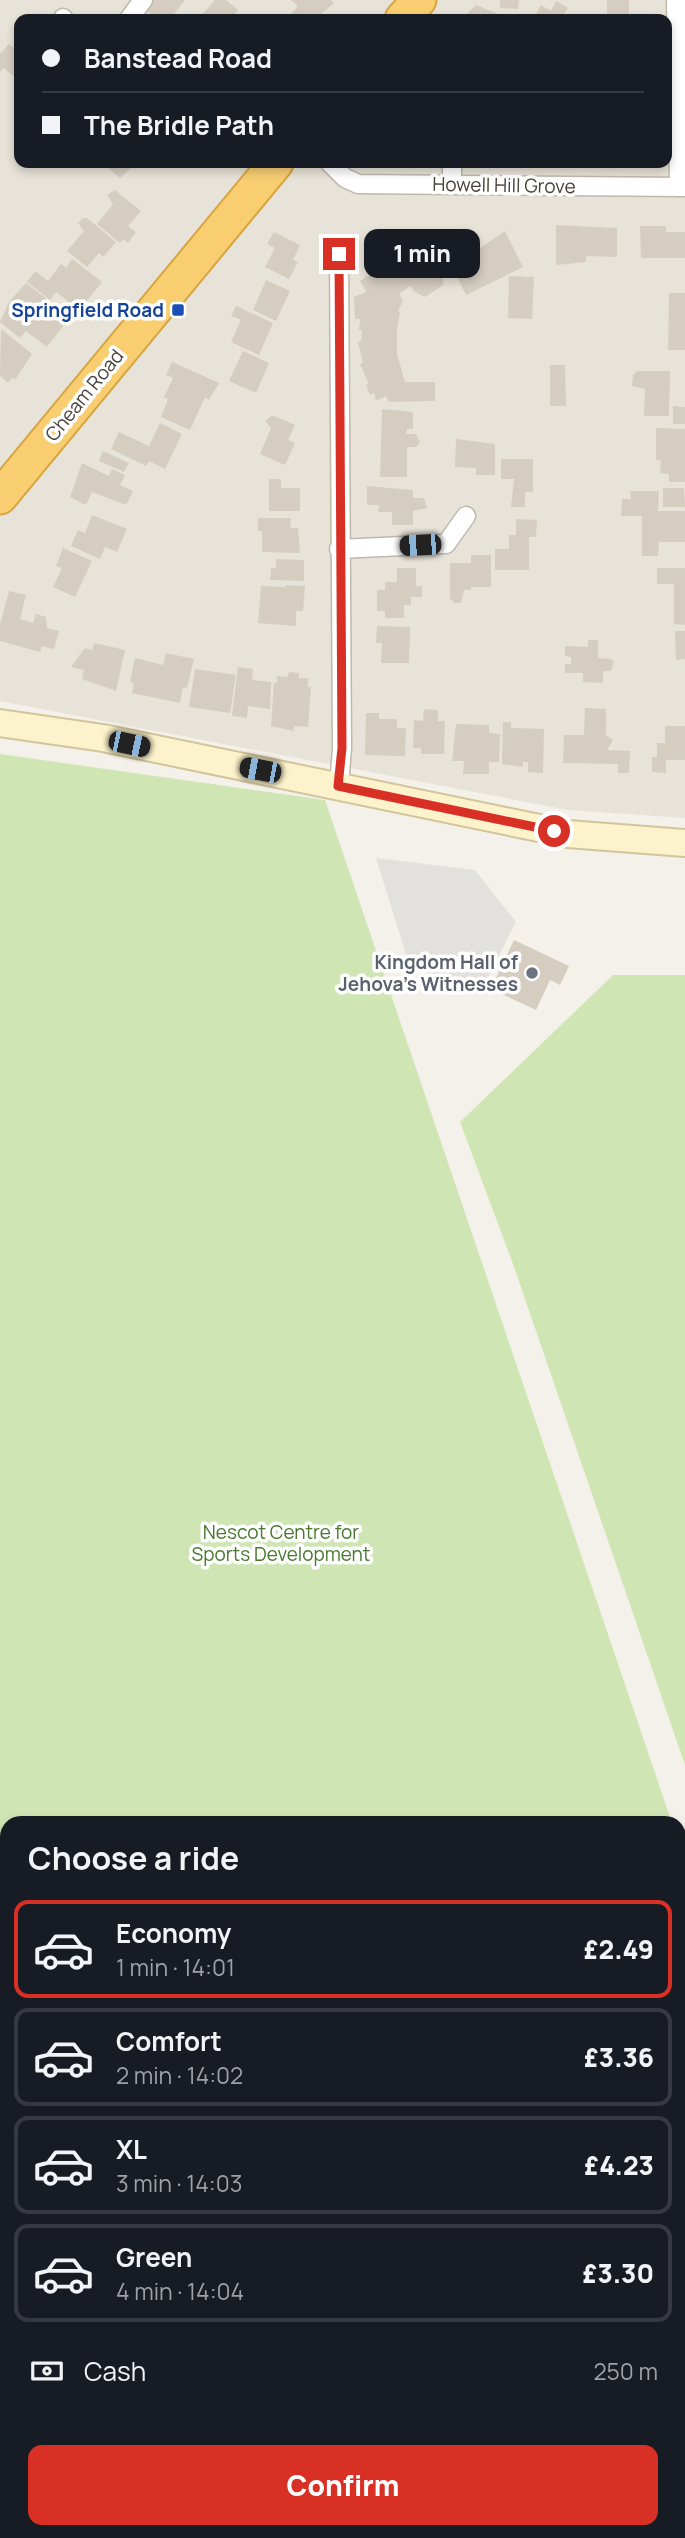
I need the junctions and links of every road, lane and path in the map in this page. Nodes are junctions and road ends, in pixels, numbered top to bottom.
1 (419, 0) edge
2 (676, 0) edge
3 (406, 14) edge
4 (263, 168) edge
5 (335, 168) edge
6 (452, 168) edge
7 (452, 184) junction
8 (682, 187) edge
9 (339, 254) dead end
10 (0, 498) edge
11 (466, 516) dead end
12 (339, 549) junction
13 (0, 723) edge
14 (338, 786) junction
15 (685, 843) edge

1 - 3 highway
2 - 8 street
4 - 10 highway, Cheam Road
5 - 7 street, Howell Hill Grove
6 - 7 street
7 - 8 street, Howell Hill Grove
9 - 12 street
11 - 12 street
12 - 14 street
13 - 14 street
14 - 15 street

